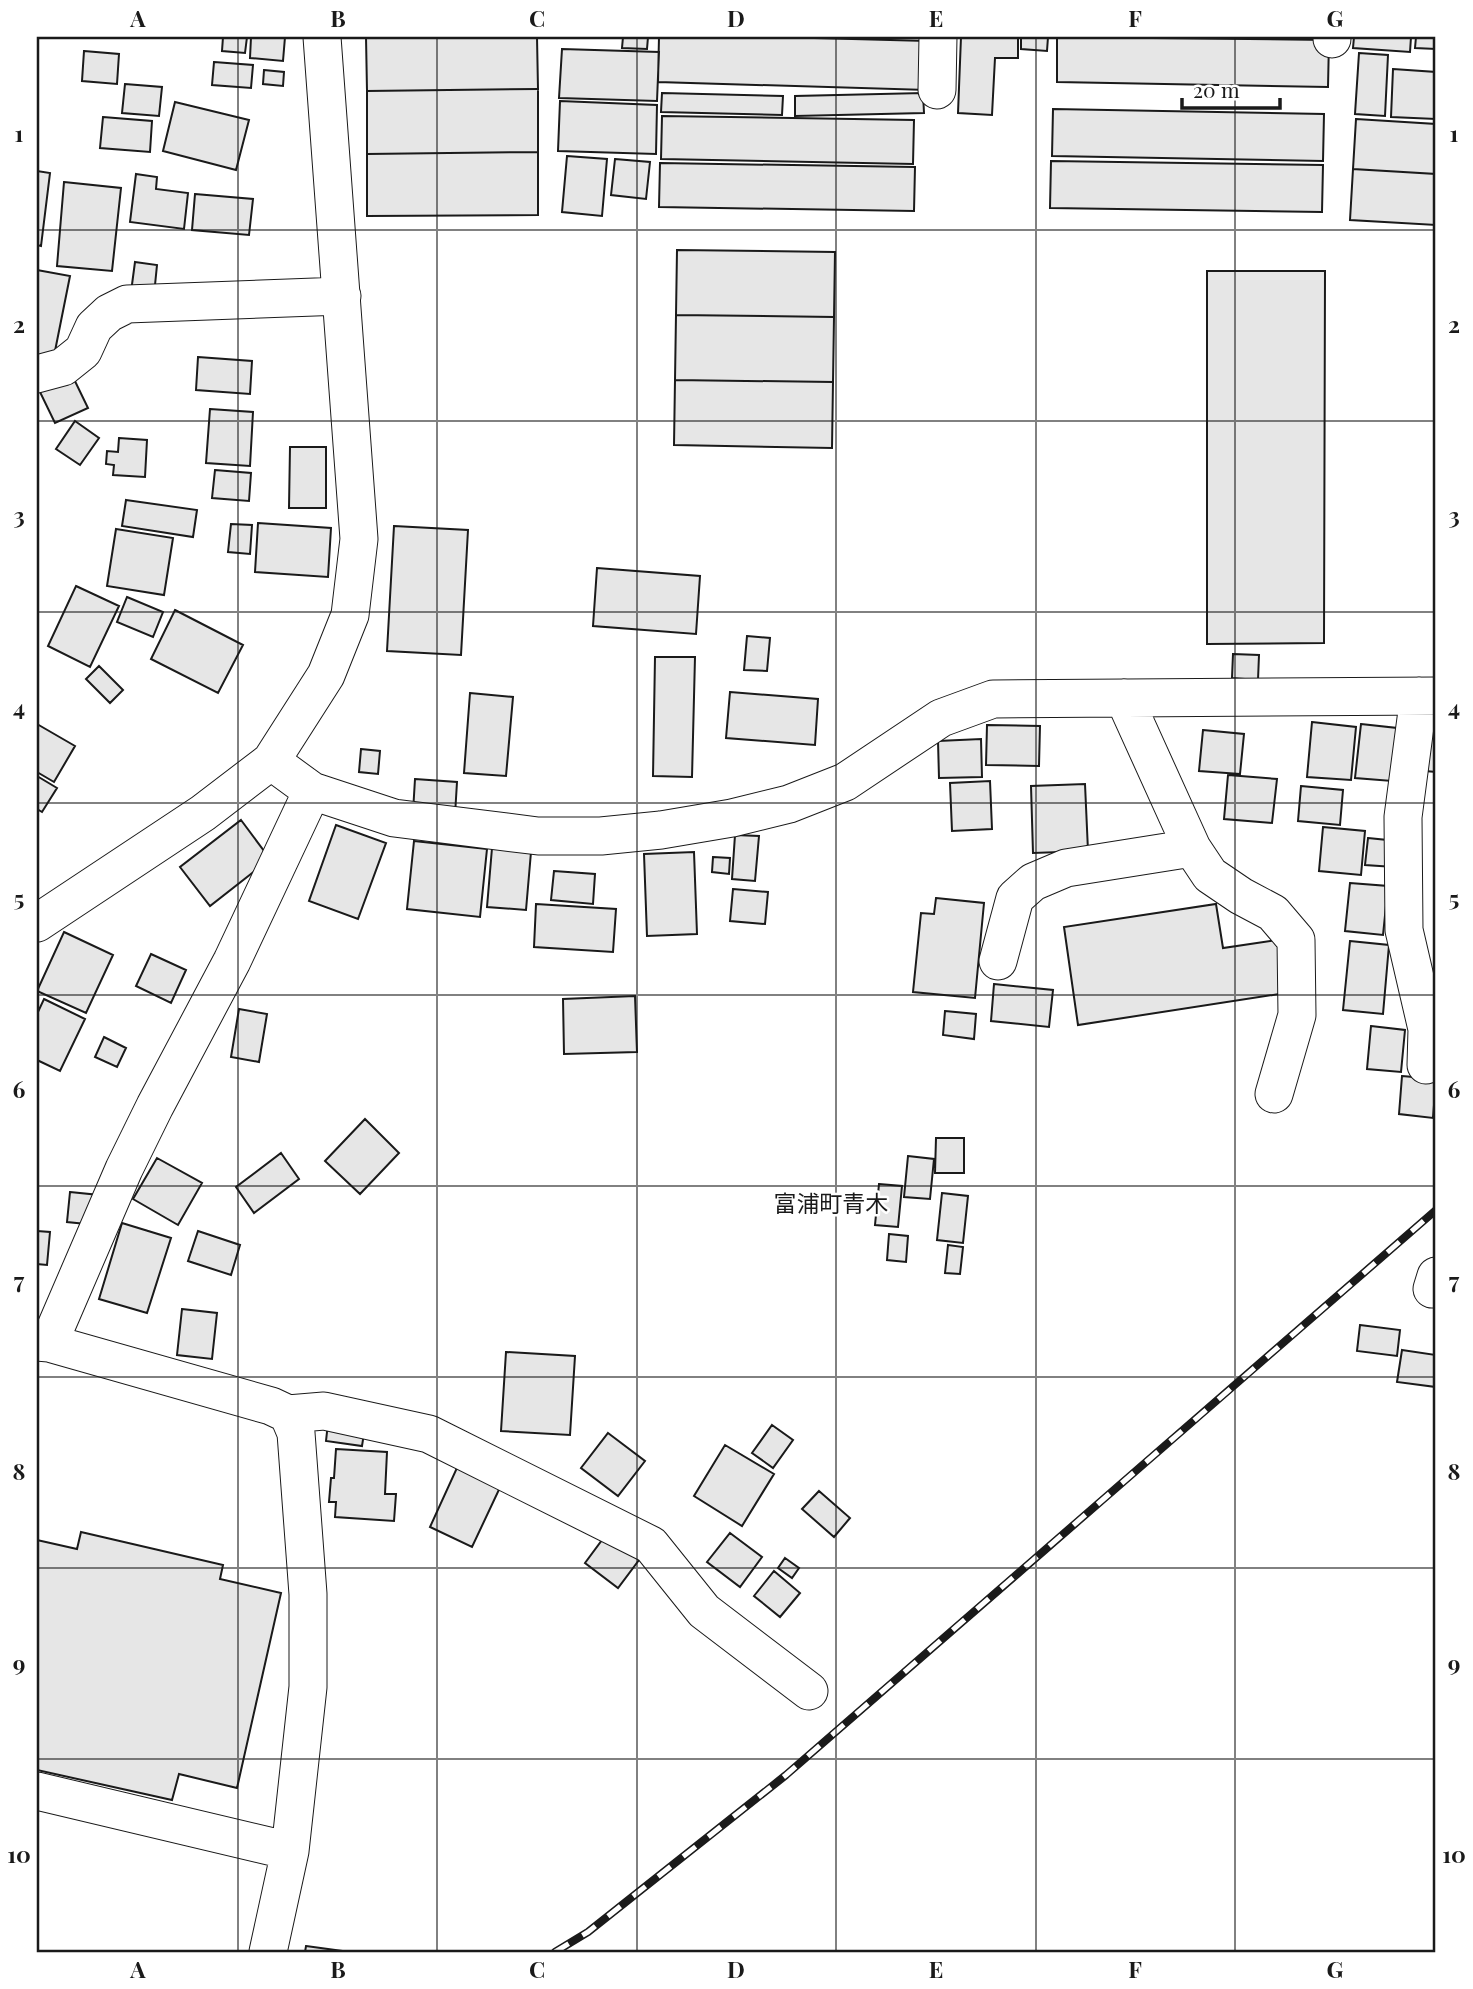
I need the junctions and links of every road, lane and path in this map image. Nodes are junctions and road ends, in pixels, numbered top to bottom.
1 (322, 37) edge
2 (938, 37) edge
3 (937, 90) dead end
4 (341, 296) junction
5 (37, 373) edge
6 (1427, 696) edge
7 (1124, 698) junction
8 (271, 761) junction
9 (312, 791) junction
10 (1192, 848) junction
11 (37, 923) edge
12 (998, 961) dead end
13 (1426, 1065) dead end
14 (1274, 1094) dead end
15 (43, 1343) edge
16 (288, 1414) junction
17 (809, 1691) dead end
18 (37, 1791) edge
19 (290, 1851) junction
20 (268, 1952) edge

1 - 4 street
2 - 3 street
4 - 5 street
4 - 8 street
6 - 7 street
6 - 13 street
7 - 9 street
7 - 10 street
8 - 9 street
8 - 11 street
9 - 15 street
10 - 12 street
10 - 14 street
15 - 16 street
16 - 17 street
16 - 19 street
18 - 19 street
19 - 20 street

